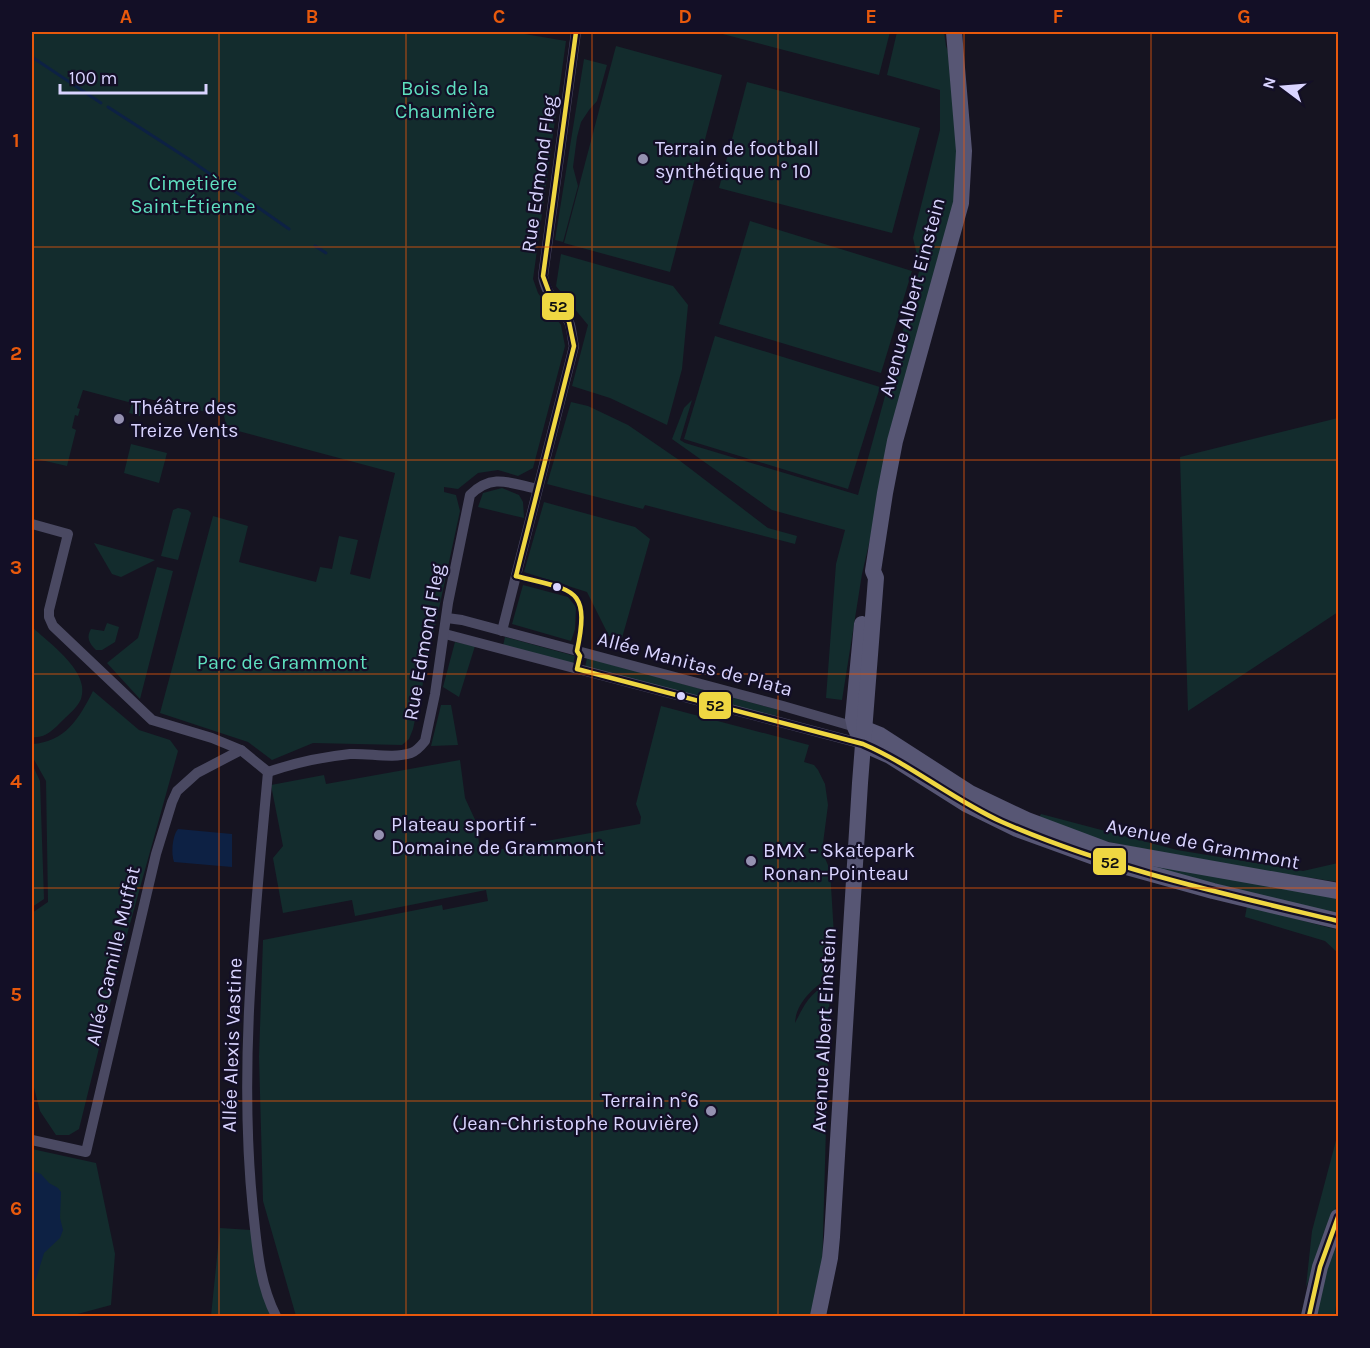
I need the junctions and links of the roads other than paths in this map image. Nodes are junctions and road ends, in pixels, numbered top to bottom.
1 (576, 32) edge
2 (954, 32) edge
3 (537, 489) junction
4 (32, 524) edge
5 (447, 618) junction
6 (502, 631) junction
7 (445, 634) junction
8 (861, 733) junction
9 (241, 750) junction
10 (890, 756) junction
11 (861, 771) junction
12 (268, 772) junction
13 (1022, 824) junction
14 (1338, 891) edge
15 (1338, 921) edge
16 (32, 1140) edge
17 (1338, 1217) edge
18 (276, 1317) edge
19 (818, 1317) edge
20 (1308, 1317) edge

1 - 3 street, Rue Edmond Fleg
2 - 8 main road, Avenue Albert Einstein
3 - 5 street, Rue Edmond Fleg
3 - 6 street, Rue Edmond Fleg
4 - 9 street
5 - 6 street, Allée Manitas de Plata
5 - 7 street, Rue Edmond Fleg
6 - 8 street, Allée Manitas de Plata
7 - 8 street, Allée Manitas de Plata
7 - 12 street, Rue Edmond Fleg
8 - 10 main road, Avenue de Grammont
8 - 11 main road, Avenue Albert Einstein
8 - 13 main road, Avenue de Grammont
9 - 12 street
9 - 16 street, Allée Camille Muffat
10 - 11 main road
10 - 13 main road, Avenue de Grammont
11 - 19 main road, Avenue Albert Einstein
12 - 18 street, Allée Alexis Vastine
13 - 14 main road, Avenue de Grammont
13 - 15 main road, Avenue de Grammont
17 - 20 main road

